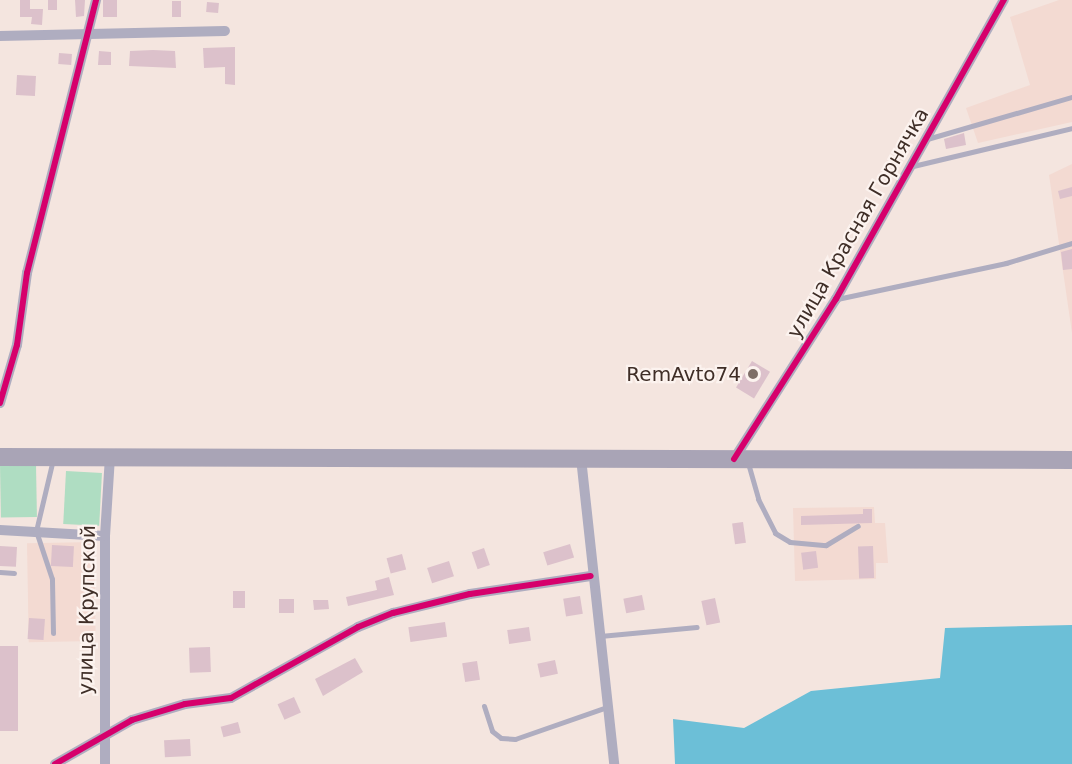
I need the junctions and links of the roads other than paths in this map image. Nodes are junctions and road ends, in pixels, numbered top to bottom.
1 (96, 0) edge
2 (1004, 0) edge
3 (225, 31) dead end
4 (90, 35) junction
5 (0, 36) edge
6 (1072, 97) edge
7 (1072, 128) edge
8 (924, 140) junction
9 (907, 167) junction
10 (1072, 243) edge
11 (836, 299) junction
12 (0, 403) edge
13 (54, 456) junction
14 (110, 456) junction
15 (0, 457) edge
16 (581, 458) junction
17 (740, 459) junction
18 (1072, 460) edge
19 (858, 526) dead end
20 (0, 530) edge
21 (36, 531) junction
22 (105, 536) junction
23 (0, 572) edge
24 (14, 573) dead end
25 (591, 576) junction
26 (697, 627) dead end
27 (53, 633) dead end
28 (598, 636) junction
29 (483, 706) dead end
30 (607, 707) junction
31 (104, 736) junction
32 (55, 764) edge
33 (105, 764) edge
34 (614, 764) edge

1 - 4 street
2 - 8 street, улица Красная Горнячка
3 - 4 street
4 - 5 street
4 - 12 street
6 - 8 lane
7 - 9 lane
8 - 9 street, улица Красная Горнячка
9 - 11 street, улица Красная Горнячка
10 - 11 lane
11 - 17 street, улица Красная Горнячка
13 - 14 main road
13 - 15 main road
13 - 21 lane
14 - 16 main road
14 - 22 street, улица Крупской
16 - 17 main road
16 - 25 street
17 - 18 main road
17 - 19 lane
20 - 21 street
21 - 22 street
21 - 27 lane
22 - 31 street, улица Крупской
23 - 24 lane
25 - 28 street
25 - 31 street
26 - 28 lane
28 - 30 street
29 - 30 lane
30 - 34 street
31 - 32 street
31 - 33 street, улица Крупской

